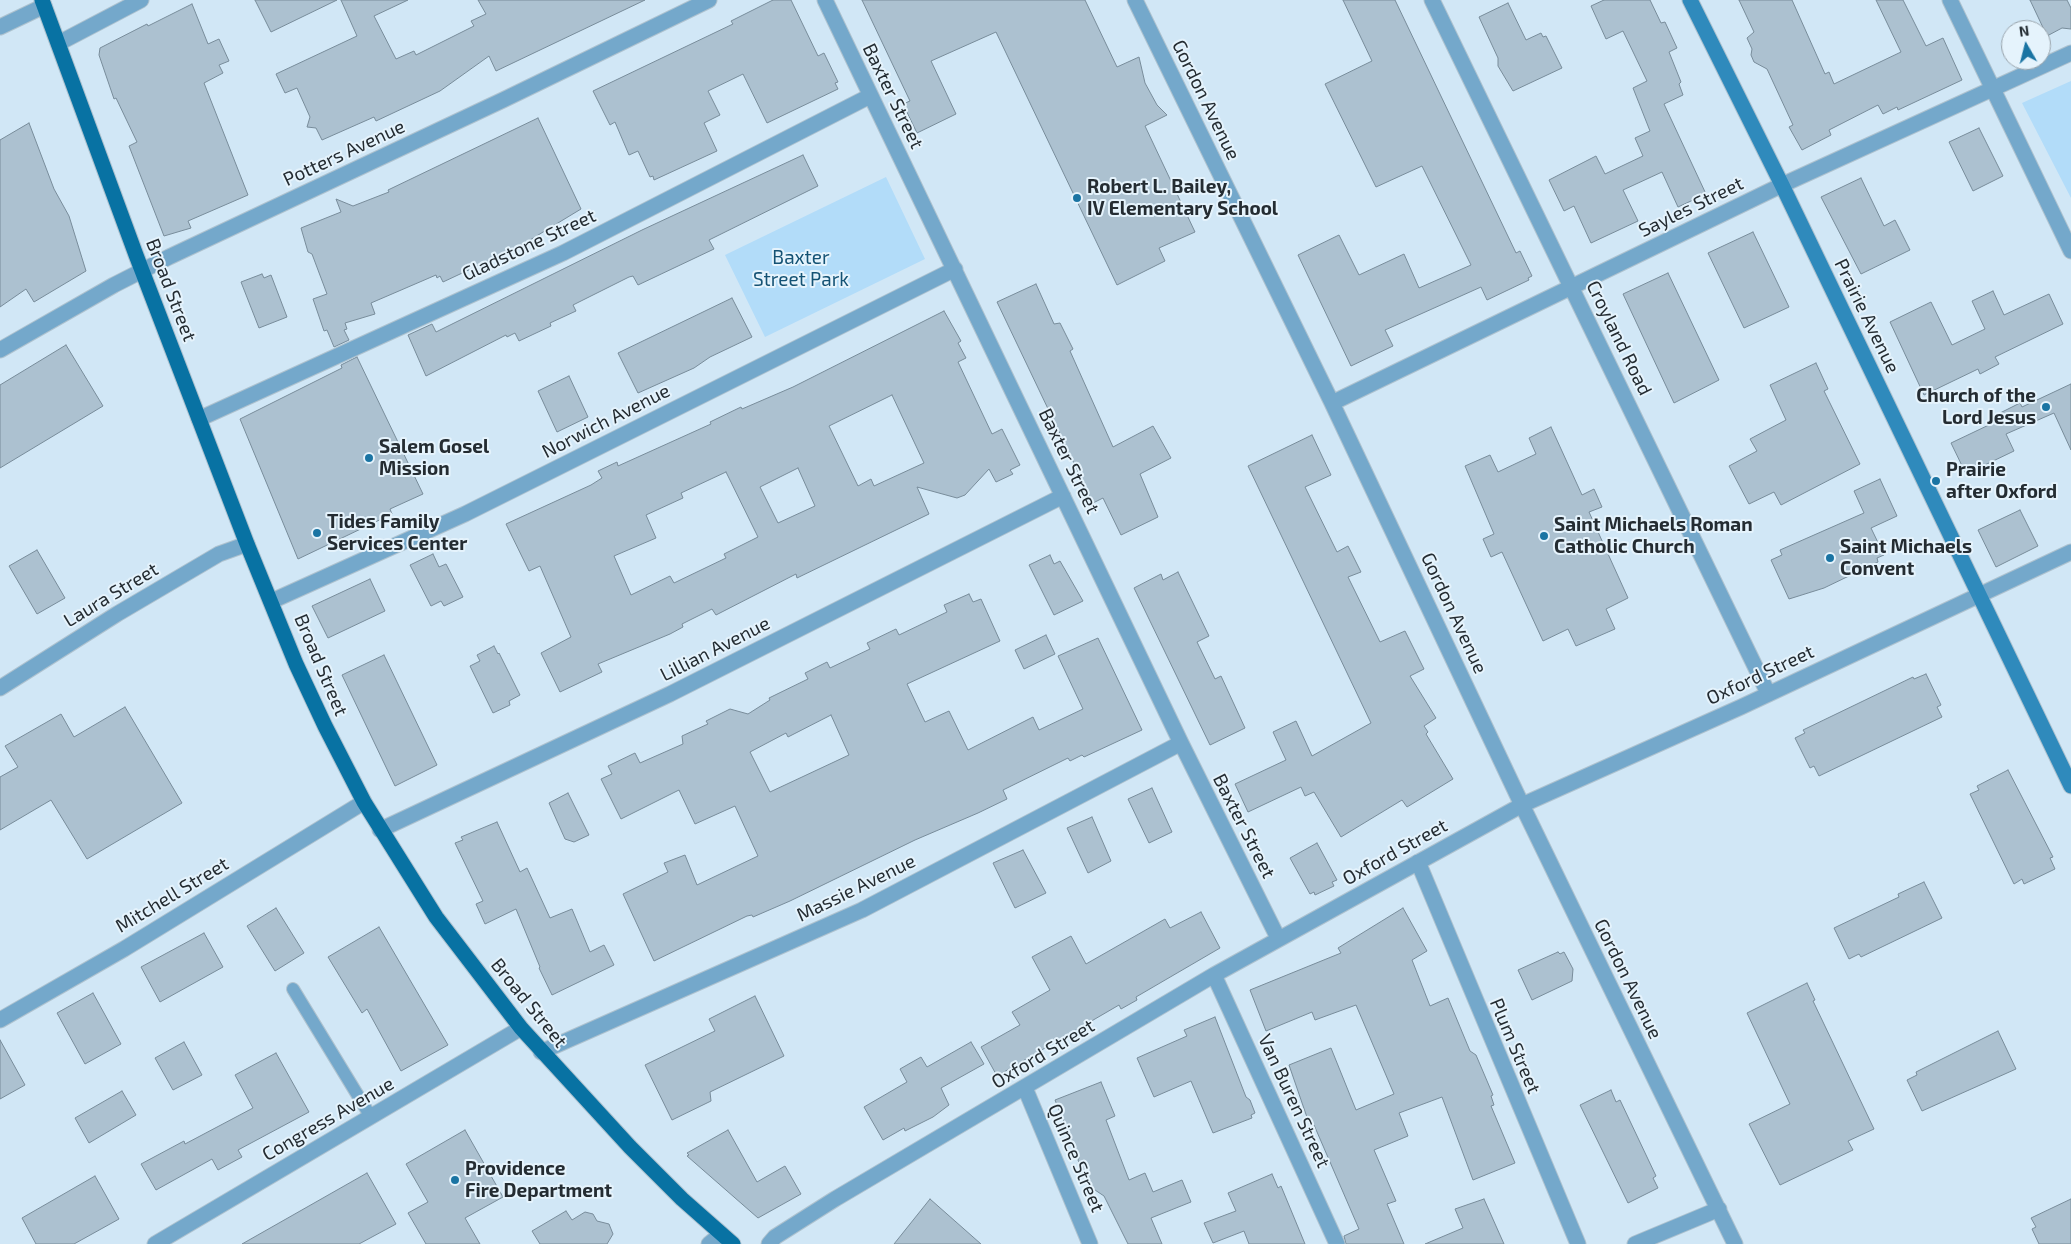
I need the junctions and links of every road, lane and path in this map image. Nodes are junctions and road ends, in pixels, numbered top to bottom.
1 (141, 0) edge
2 (709, 0) edge
3 (825, 0) edge
4 (1135, 0) edge
5 (1432, 0) edge
6 (1690, 0) edge
7 (1950, 0) edge
8 (43, 3) edge
9 (0, 26) edge
10 (59, 44) junction
11 (2071, 53) edge
12 (1992, 89) junction
13 (870, 96) junction
14 (1782, 185) junction
15 (2071, 251) edge
16 (955, 269) junction
17 (142, 272) junction
18 (1572, 287) junction
19 (0, 350) edge
20 (1332, 403) junction
21 (199, 419) junction
22 (1063, 496) junction
23 (247, 544) junction
24 (2071, 552) edge
25 (1979, 596) junction
26 (272, 600) junction
27 (0, 688) edge
28 (1768, 693) junction
29 (1180, 743) junction
30 (2071, 786) edge
31 (364, 802) junction
32 (1522, 805) junction
33 (380, 830) junction
34 (1418, 862) junction
35 (1278, 938) junction
36 (1214, 975) junction
37 (293, 989) dead end
38 (0, 1020) edge
39 (521, 1028) junction
40 (542, 1052) junction
41 (1025, 1088) junction
42 (371, 1117) junction
43 (1719, 1209) junction
44 (721, 1234) junction
45 (155, 1244) edge
46 (709, 1244) edge
47 (733, 1244) edge
48 (768, 1244) edge
49 (1090, 1244) edge
50 (1338, 1244) edge
51 (1578, 1244) edge
52 (1635, 1244) edge
53 (1735, 1244) edge

1 - 10 street
2 - 17 street, Potters Avenue
3 - 13 street, Baxter Street
4 - 20 street, Gordon Avenue
5 - 18 street, Croyland Road
6 - 14 street, Prairie Avenue
7 - 12 street
8 - 9 street
8 - 10 main road, Broad Street
10 - 17 main road, Broad Street
11 - 12 street, Sayles Street
12 - 14 street, Sayles Street
12 - 15 street
13 - 16 street, Baxter Street
13 - 21 street, Gladstone Street
14 - 18 street, Sayles Street
14 - 25 street, Prairie Avenue
16 - 22 street, Baxter Street
16 - 26 street, Norwich Avenue
17 - 19 street, Potters Avenue
17 - 21 main road, Broad Street
18 - 20 street, Sayles Street
18 - 28 street, Croyland Road
20 - 32 street, Gordon Avenue
21 - 23 main road, Broad Street
22 - 29 street, Baxter Street
22 - 33 street, Lillian Avenue
23 - 26 main road, Broad Street
23 - 27 street, Laura Street
24 - 25 street, Oxford Street
25 - 28 street, Oxford Street
25 - 30 street, Prairie Avenue
26 - 31 main road, Broad Street
28 - 32 street, Oxford Street
29 - 35 street, Baxter Street
29 - 40 street, Massie Avenue
31 - 33 main road, Broad Street
31 - 38 street, Mitchell Street
32 - 34 street, Oxford Street
32 - 43 street, Gordon Avenue
33 - 39 main road, Broad Street
34 - 35 street, Oxford Street
34 - 51 street, Plum Street
35 - 36 street, Oxford Street
36 - 41 street, Oxford Street
36 - 50 street, Van Buren Street
37 - 42 lane
39 - 40 main road, Broad Street
39 - 42 street, Congress Avenue
40 - 44 main road, Broad Street
41 - 48 street, Oxford Street
41 - 49 street, Quince Street
42 - 45 street, Congress Avenue
43 - 52 street
43 - 53 street, Gordon Avenue
44 - 46 street
44 - 47 main road, Broad Street

